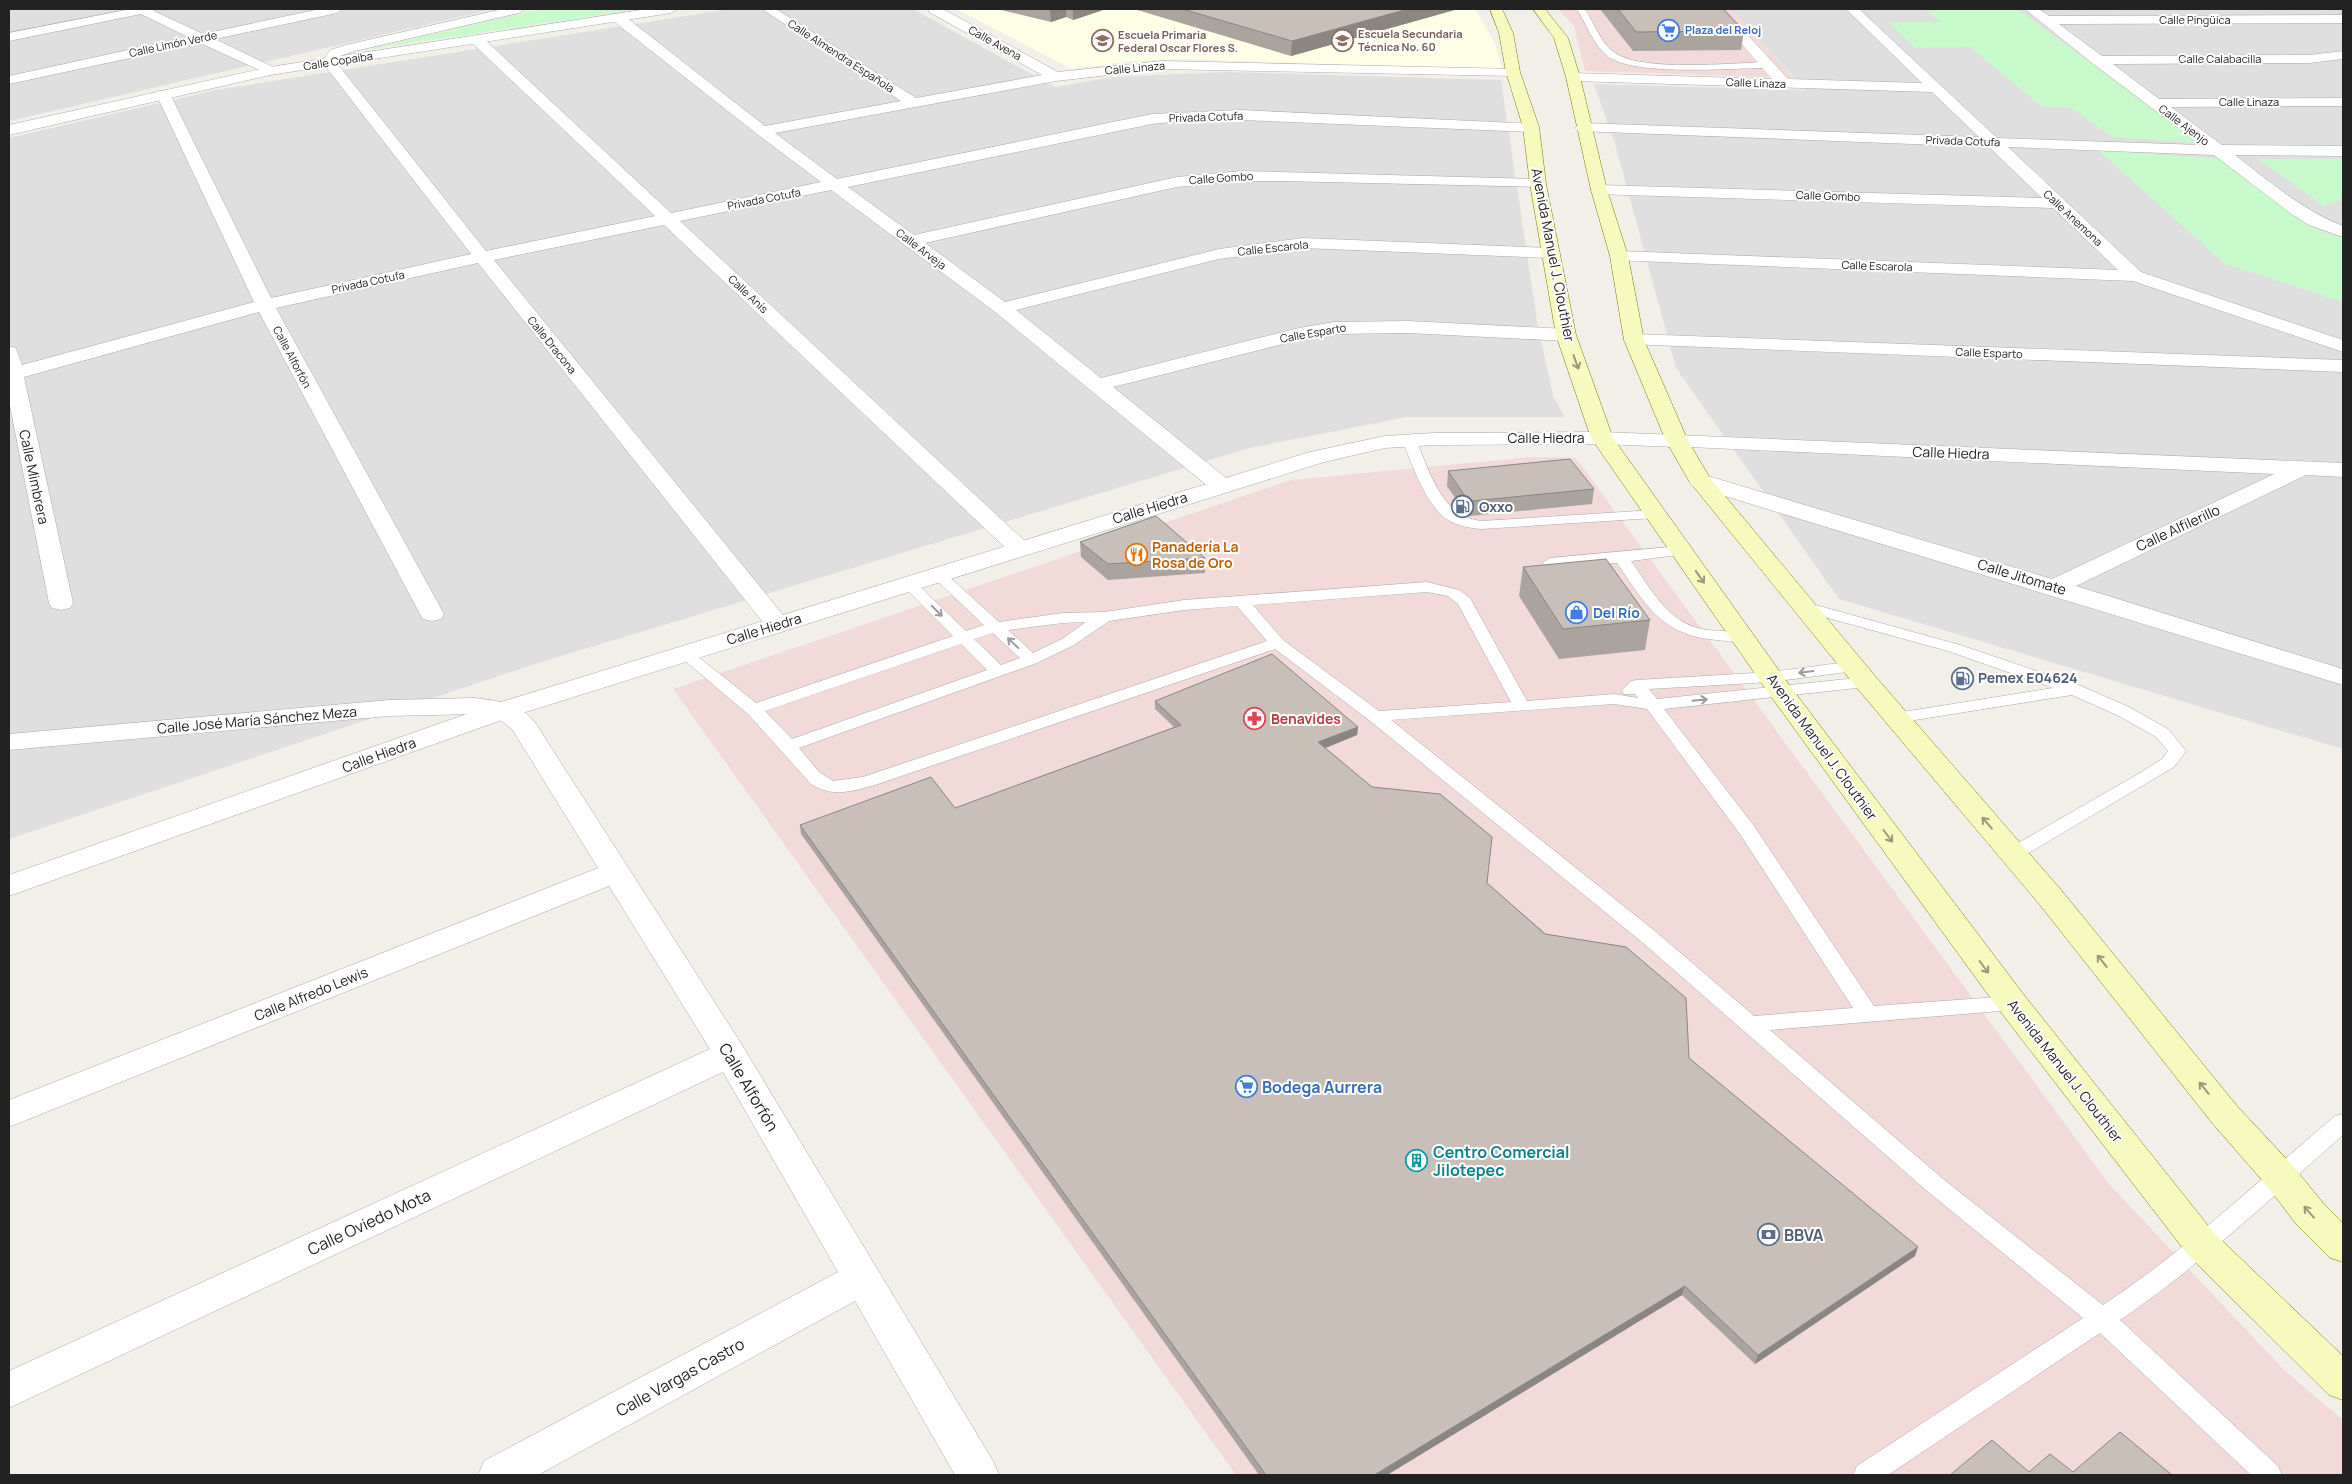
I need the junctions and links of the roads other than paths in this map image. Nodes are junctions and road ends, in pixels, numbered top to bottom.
1 (145, 9) edge
2 (337, 9) edge
3 (519, 9) edge
4 (671, 9) edge
5 (768, 9) edge
6 (934, 9) edge
7 (1496, 9) edge
8 (1539, 9) edge
9 (1581, 9) edge
10 (1717, 9) edge
11 (1852, 9) edge
12 (2031, 9) edge
13 (617, 17) junction
14 (2343, 19) edge
15 (2047, 20) junction
16 (9, 37) edge
17 (201, 38) junction
18 (476, 39) junction
19 (2343, 55) edge
20 (2097, 60) junction
21 (329, 62) junction
22 (1766, 65) junction
23 (270, 71) junction
24 (1513, 72) junction
25 (1573, 77) junction
26 (1056, 78) junction
27 (9, 80) edge
28 (1784, 84) junction
29 (1938, 88) junction
30 (162, 94) junction
31 (2343, 102) edge
32 (2155, 103) junction
33 (915, 104) junction
34 (1531, 127) junction
35 (1584, 128) junction
36 (9, 130) edge
37 (762, 131) junction
38 (1991, 142) junction
39 (2218, 150) junction
40 (2343, 151) edge
41 (1538, 184) junction
42 (836, 185) junction
43 (1599, 190) junction
44 (2056, 203) junction
45 (2336, 213) dead end
46 (668, 218) junction
47 (2315, 221) junction
48 (2343, 232) edge
49 (911, 241) junction
50 (1551, 253) junction
51 (1619, 256) junction
52 (482, 257) junction
53 (2135, 276) junction
54 (265, 305) junction
55 (1002, 308) junction
56 (1566, 335) junction
57 (1634, 340) junction
58 (2343, 346) edge
59 (9, 352) edge
60 (2343, 366) edge
61 (11, 374) edge
62 (1096, 385) junction
63 (1602, 438) junction
64 (1409, 440) junction
65 (1677, 441) junction
66 (2303, 468) junction
67 (2343, 470) edge
68 (1700, 481) junction
69 (1222, 486) junction
70 (1654, 514) junction
71 (1020, 549) junction
72 (1681, 551) junction
73 (1621, 558) junction
74 (1550, 563) edge
75 (940, 576) junction
76 (910, 585) junction
77 (2054, 587) junction
78 (1242, 600) junction
79 (61, 603) dead end
80 (1805, 607) junction
81 (432, 614) dead end
82 (1104, 617) junction
83 (778, 625) junction
84 (995, 627) junction
85 (964, 637) junction
86 (1742, 637) junction
87 (1276, 643) junction
88 (685, 654) junction
89 (2343, 657) edge
90 (1031, 660) junction
91 (998, 672) junction
92 (1860, 674) junction
93 (2332, 674) edge
94 (1776, 684) junction
95 (1637, 686) junction
96 (2075, 690) junction
97 (1614, 699) junction
98 (1652, 705) junction
99 (1522, 706) junction
100 (504, 710) junction
101 (754, 710) junction
102 (1375, 716) junction
103 (1896, 718) junction
104 (9, 742) edge
105 (789, 746) junction
106 (2013, 854) junction
107 (614, 873) junction
108 (9, 886) edge
109 (2012, 1003) junction
110 (1868, 1014) junction
111 (1748, 1024) junction
112 (730, 1054) junction
113 (9, 1114) edge
114 (2343, 1122) edge
115 (2280, 1176) junction
116 (2201, 1244) junction
117 (2343, 1247) edge
118 (862, 1278) junction
119 (2101, 1318) junction
120 (2343, 1382) edge
121 (9, 1390) edge
122 (499, 1475) edge
123 (978, 1475) edge
124 (1866, 1475) edge
125 (2269, 1475) edge

1 - 16 street
1 - 17 street
2 - 17 street, Calle Limón Verde
3 - 21 street
4 - 13 street, Calle Copaiba
5 - 33 street, Calle Almendra Española
6 - 26 street, Calle Avena
7 - 24 main road, Avenida Manuel J. Clouthier
8 - 25 main road
9 - 22 lane
10 - 22 street
11 - 29 street, Calle Anemona
12 - 15 street, Calle Ajenjo
13 - 18 street, Calle Copaiba
13 - 37 street, Calle Arveja
14 - 15 street, Calle Pingüica
15 - 20 street, Calle Ajenjo
17 - 23 street
17 - 27 street, Calle Limón Verde
18 - 21 street, Calle Copaiba
18 - 46 street, Calle Anís
19 - 20 street, Calle Calabacilla
20 - 32 street, Calle Ajenjo
21 - 23 street, Calle Copaiba
21 - 52 street, Calle Dracona
22 - 28 street
23 - 30 street, Calle Copaiba
24 - 26 street, Calle Linaza
24 - 34 main road, Avenida Manuel J. Clouthier
25 - 28 street, Calle Linaza
25 - 35 main road
26 - 33 street, Calle Linaza
28 - 29 street, Calle Linaza
29 - 38 street, Calle Anemona
30 - 36 street, Calle Copaiba
30 - 54 street, Calle Alforfón
31 - 32 street, Calle Linaza
32 - 39 street, Calle Ajenjo
33 - 37 street, Calle Linaza
34 - 41 main road, Avenida Manuel J. Clouthier
34 - 42 street, Privada Cotufa
35 - 38 street, Privada Cotufa
35 - 43 main road
37 - 42 street, Calle Arveja
38 - 39 street, Privada Cotufa
38 - 44 street, Calle Anemona
39 - 40 street, Privada Cotufa
39 - 47 street, Calle Ajenjo
41 - 49 street, Calle Gombo
41 - 50 main road, Avenida Manuel J. Clouthier
42 - 46 street, Privada Cotufa
42 - 49 street, Calle Arveja
43 - 44 street, Calle Gombo
43 - 51 main road
44 - 53 street, Calle Anemona
45 - 47 street
46 - 52 street, Privada Cotufa
46 - 71 street, Calle Anís
47 - 48 street, Calle Ajenjo
49 - 55 street, Calle Arveja
50 - 55 street, Calle Escarola
50 - 56 main road, Avenida Manuel J. Clouthier
51 - 53 street, Calle Escarola
51 - 57 main road
52 - 54 street, Privada Cotufa
52 - 83 street, Calle Dracona
53 - 58 street, Calle Anemona
54 - 61 street, Privada Cotufa
54 - 81 street, Calle Alforfón
55 - 62 street, Calle Arveja
56 - 62 street, Calle Esparto
56 -> 63 main road, Avenida Manuel J. Clouthier
57 - 60 street, Calle Esparto
57 - 65 main road
59 - 61 street, Calle Mimbrera
61 - 79 street, Calle Mimbrera
62 - 69 street, Calle Arveja
63 - 64 street, Calle Hiedra
63 - 65 street, Calle Hiedra
63 - 70 main road, Avenida Manuel J. Clouthier
64 - 69 street, Calle Hiedra
64 - 70 lane
65 - 66 street, Calle Hiedra
65 - 68 main road
66 - 67 street, Calle Hiedra
66 - 77 street, Calle Alfilerillo
68 - 77 street, Calle Jitomate
68 - 80 main road
69 - 71 street, Calle Hiedra
70 - 72 main road, Avenida Manuel J. Clouthier
71 - 75 street, Calle Hiedra
72 - 73 lane
72 -> 86 main road, Avenida Manuel J. Clouthier
73 - 74 lane
73 - 86 lane
75 - 76 street, Calle Hiedra
75 - 84 lane
76 - 83 street, Calle Hiedra
76 -> 85 lane
77 - 93 street, Calle Jitomate
78 - 82 lane
78 - 87 lane
78 - 99 lane
80 - 92 main road
80 - 96 lane
82 - 84 lane
82 - 90 lane
83 - 88 street, Calle Hiedra
84 - 85 lane
90 -> 84 lane
85 - 91 lane
85 - 101 lane
86 - 94 main road, Avenida Manuel J. Clouthier
87 - 102 lane
87 - 105 lane
88 - 100 street, Calle Hiedra
88 - 101 lane
89 - 93 street
90 - 91 lane
91 - 105 lane
92 - 94 lane
92 - 103 main road
94 - 95 lane
98 -> 94 lane
94 -> 109 main road, Avenida Manuel J. Clouthier
95 - 97 lane
95 - 98 lane
96 - 103 lane
96 - 106 lane
97 - 98 lane
97 - 99 lane
98 - 110 lane
99 - 102 lane
100 - 104 street, Calle José María Sánchez Meza
100 - 107 street, Calle Alforfón
100 - 108 street, Calle Hiedra
101 - 105 lane
102 - 111 lane
106 -> 103 main road
115 -> 106 main road
107 - 112 street, Calle Alforfón
107 - 113 street, Calle Alfredo Lewis
109 - 110 lane
109 - 116 main road, Avenida Manuel J. Clouthier
110 - 111 lane
111 - 119 lane
112 - 118 street, Calle Alforfón
112 - 121 street, Calle Oviedo Mota
114 - 115 lane
115 - 116 lane
117 -> 115 main road
116 - 119 lane
116 - 120 main road, Avenida Manuel J. Clouthier
118 - 122 street, Calle Vargas Castro
118 - 123 street, Calle Alforfón
119 - 124 lane
119 - 125 lane

